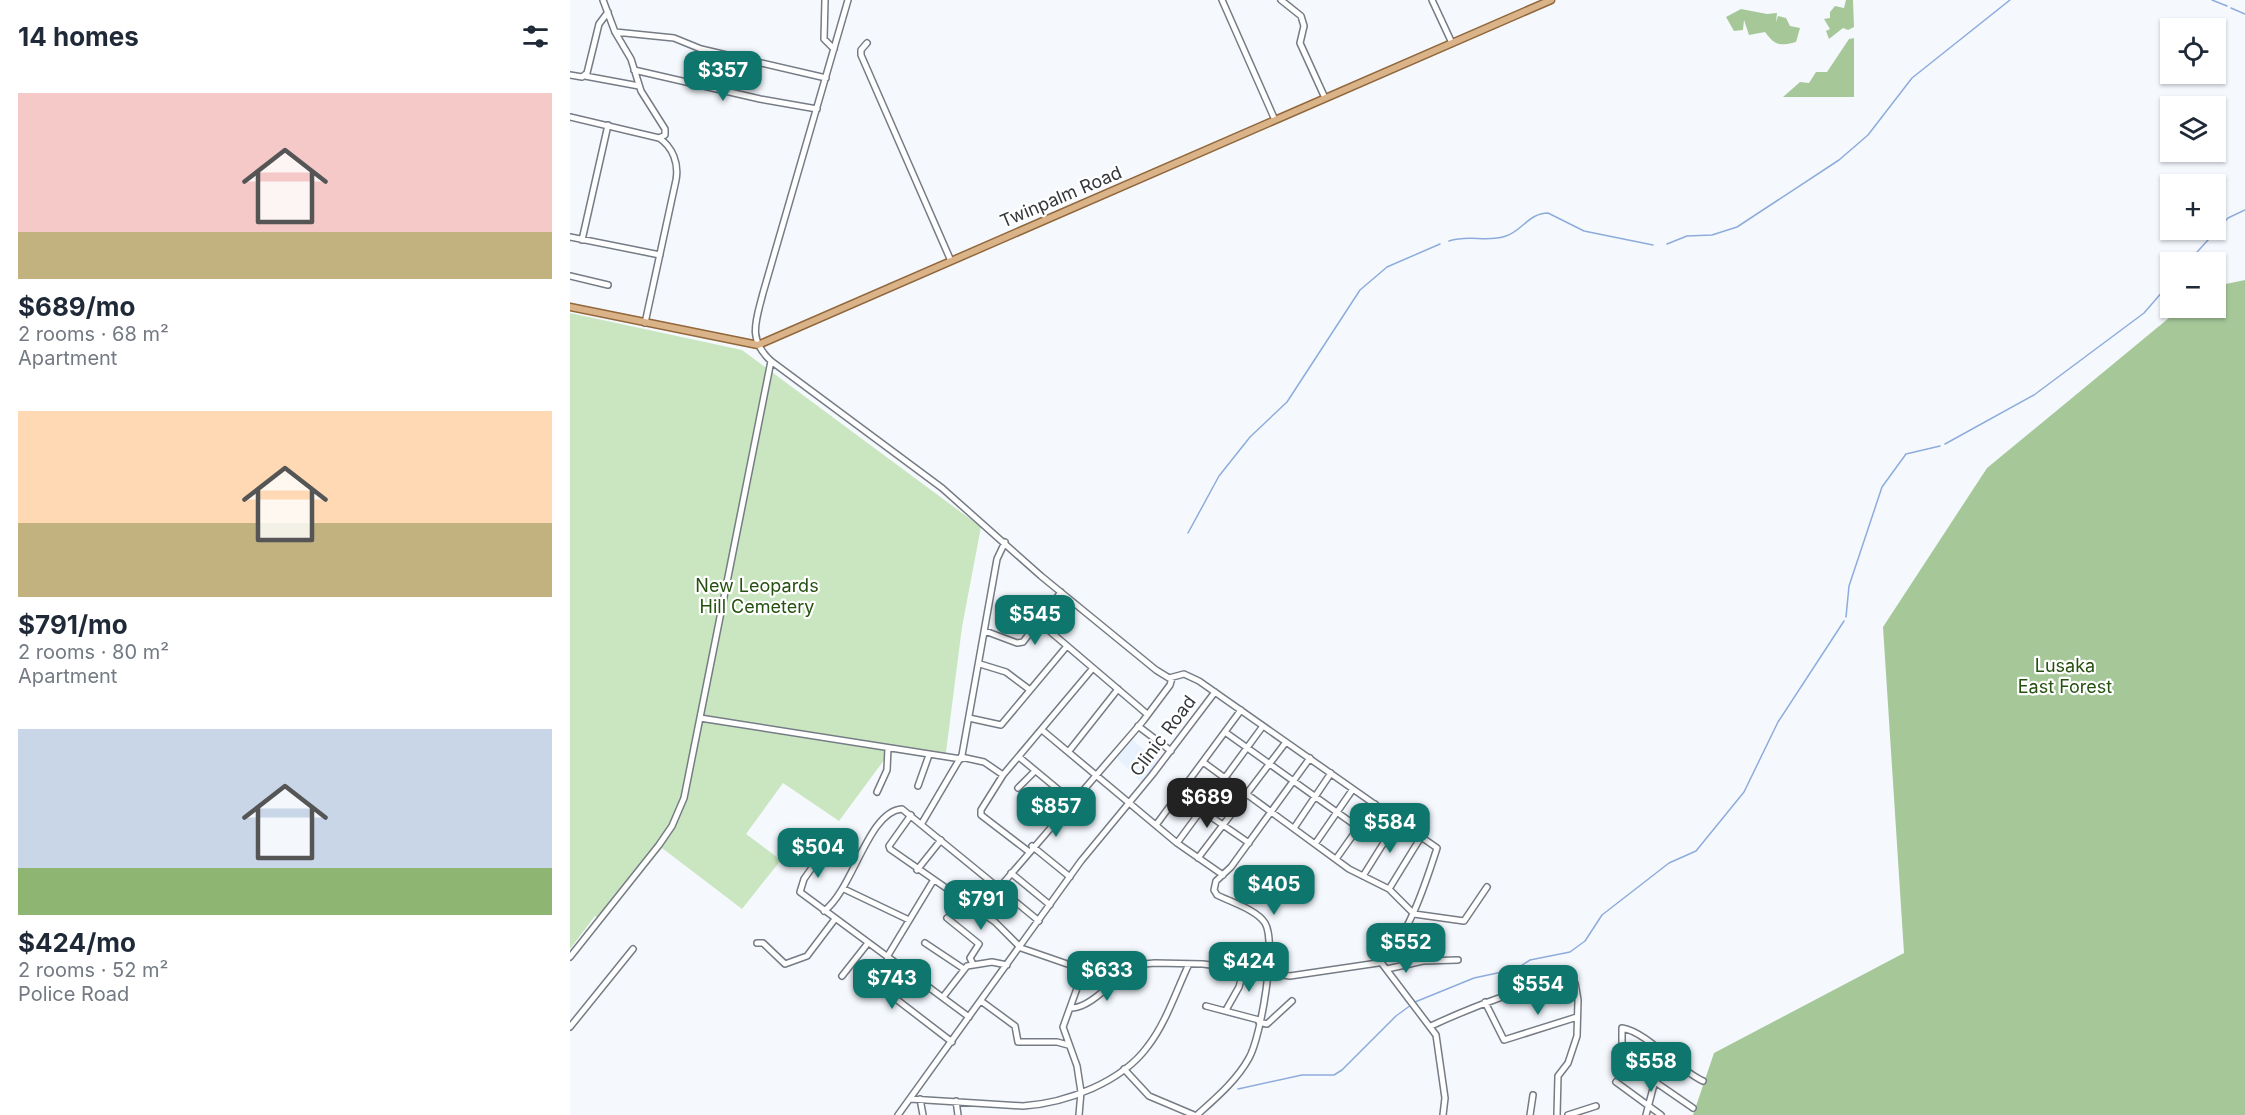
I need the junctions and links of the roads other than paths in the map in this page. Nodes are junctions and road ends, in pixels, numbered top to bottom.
1 (603, 0) edge
2 (825, 0) edge
3 (848, 0) edge
4 (1222, 0) edge
5 (1281, 0) edge
6 (1432, 0) edge
7 (1551, 0) edge
8 (609, 12) junction
9 (615, 32) junction
10 (867, 43) dead end
11 (1452, 43) junction
12 (834, 49) junction
13 (634, 70) junction
14 (570, 75) edge
15 (585, 76) junction
16 (826, 78) junction
17 (639, 86) junction
18 (1325, 98) junction
19 (817, 109) junction
20 (570, 117) edge
21 (1275, 120) junction
22 (608, 125) junction
23 (659, 138) junction
24 (570, 237) edge
25 (582, 240) junction
26 (660, 255) junction
27 (951, 261) junction
28 (570, 276) edge
29 (608, 285) dead end
30 (570, 307) edge
31 (645, 323) junction
32 (758, 345) junction
33 (771, 361) junction
34 (1005, 542) junction
35 (1061, 592) junction
36 (1039, 622) junction
37 (986, 631) junction
38 (1067, 646) junction
39 (980, 664) junction
40 (1093, 668) junction
41 (1172, 678) junction
42 (1118, 689) junction
43 (1030, 690) junction
44 (1215, 692) junction
45 (1241, 710) junction
46 (1147, 714) junction
47 (700, 718) junction
48 (969, 718) junction
49 (1138, 726) junction
50 (1263, 726) junction
51 (1042, 730) junction
52 (1225, 732) junction
53 (1286, 742) junction
54 (888, 748) junction
55 (1246, 749) junction
56 (1171, 751) junction
57 (1069, 752) junction
58 (929, 755) junction
59 (1019, 757) junction
60 (961, 758) junction
61 (1311, 758) junction
62 (1203, 762) junction
63 (1268, 765) junction
64 (1034, 772) junction
65 (1096, 773) junction
66 (1331, 773) junction
67 (1003, 776) junction
68 (1224, 778) junction
69 (1294, 781) junction
70 (918, 786) dead end
71 (1018, 788) dead end
72 (1353, 789) junction
73 (878, 792) dead end
74 (1178, 794) junction
75 (1246, 794) junction
76 (1314, 796) junction
77 (1072, 801) junction
78 (1129, 803) junction
79 (1376, 804) junction
80 (1201, 811) junction
81 (1271, 812) junction
82 (1336, 812) junction
83 (910, 815) junction
84 (1398, 820) junction
85 (922, 823) junction
86 (1156, 825) junction
87 (1223, 827) junction
88 (1294, 828) junction
89 (1359, 828) junction
90 (1421, 837) junction
91 (832, 838) dead end
92 (941, 840) junction
93 (1177, 843) junction
94 (1249, 843) junction
95 (1315, 844) junction
96 (1030, 849) junction
97 (1198, 858) junction
98 (1336, 859) junction
99 (917, 870) junction
100 (1011, 873) junction
101 (1223, 875) junction
102 (1363, 876) junction
103 (1070, 877) junction
104 (933, 881) junction
105 (1486, 887) dead end
106 (999, 888) junction
107 (844, 889) junction
108 (1389, 889) junction
109 (1050, 904) junction
110 (824, 911) junction
111 (1414, 914) junction
112 (947, 918) dead end
113 (835, 919) junction
114 (909, 920) junction
115 (1039, 921) junction
116 (757, 943) dead end
117 (868, 943) junction
118 (925, 943) dead end
119 (1021, 948) junction
120 (633, 949) dead end
121 (570, 957) edge
122 (887, 957) junction
123 (1458, 960) dead end
124 (1380, 961) junction
125 (896, 963) junction
126 (973, 964) junction
127 (1189, 964) junction
128 (1007, 965) junction
129 (1125, 965) junction
130 (964, 969) junction
131 (1084, 969) junction
132 (1244, 969) junction
133 (1387, 969) junction
134 (1269, 974) junction
135 (842, 976) dead end
136 (943, 997) junction
137 (981, 1001) junction
138 (1292, 1001) dead end
139 (1485, 1002) junction
140 (1206, 1006) dead end
141 (1070, 1008) junction
142 (1226, 1010) junction
143 (969, 1017) junction
144 (1577, 1017) junction
145 (1259, 1021) junction
146 (1431, 1026) junction
147 (570, 1027) edge
148 (952, 1042) junction
149 (1068, 1046) junction
150 (1662, 1054) junction
151 (1124, 1070) junction
152 (1655, 1081) junction
153 (1702, 1081) dead end
154 (1616, 1082) dead end
155 (1081, 1092) junction
156 (1533, 1095) dead end
157 (910, 1099) junction
158 (920, 1100) junction
159 (956, 1101) junction
160 (1648, 1105) junction
161 (1596, 1106) dead end
162 (1693, 1108) dead end
163 (898, 1115) edge
164 (923, 1115) edge
165 (958, 1115) edge
166 (1079, 1115) edge
167 (1195, 1115) edge
168 (1443, 1115) edge
169 (1530, 1115) edge
170 (1557, 1115) edge
171 (1568, 1115) edge
172 (1646, 1115) edge
173 (1661, 1115) edge

1 - 8 street
2 - 12 street
3 - 12 street
4 - 21 street
5 - 18 street
6 - 11 street
7 - 11 main road, Twinpalm Road
8 - 9 street
8 - 15 street
9 - 13 street
9 - 16 street
10 - 27 street
11 - 18 main road, Twinpalm Road
12 - 16 street
13 - 17 street
13 - 19 street
14 - 15 street
15 - 17 street
16 - 19 street
17 - 23 street
18 - 21 main road, Twinpalm Road
19 - 32 street
20 - 22 street
21 - 27 main road, Twinpalm Road
22 - 23 street
22 - 25 street
23 - 26 street
24 - 25 street
25 - 26 street
26 - 31 street
27 - 32 main road, Twinpalm Road
28 - 29 street
30 - 31 main road
31 - 32 main road
32 - 33 street
33 - 34 street
33 - 47 street
34 - 35 street
34 - 37 street
35 - 36 street
35 - 41 street
36 - 37 street
36 - 38 street
37 - 39 street
38 - 40 street
38 - 43 street
39 - 43 street
39 - 48 street
40 - 42 street
40 - 51 street
41 - 44 street
41 - 46 street
42 - 46 street
42 - 57 street
43 - 48 street
44 - 45 street
44 - 56 street, Clinic Road
45 - 50 street
45 - 52 street
46 - 49 street
47 - 54 street
47 - 121 street
48 - 60 street
49 - 56 street
49 - 65 street
50 - 53 street
50 - 55 street
51 - 57 street
51 - 59 street
52 - 55 street
52 - 62 street
53 - 61 street
53 - 63 street
54 - 58 street
54 - 73 street
55 - 63 street
55 - 68 street
56 - 78 street, Clinic Road
57 - 65 street
58 - 60 street
58 - 70 street
59 - 64 street
59 - 67 street
60 - 67 street
60 - 85 street
61 - 66 street
61 - 69 street
62 - 68 street
62 - 74 street
63 - 69 street
63 - 75 street
64 - 71 street
64 - 77 street
65 - 77 street
65 - 78 street
66 - 72 street
66 - 76 street
67 - 96 street
68 - 75 street
68 - 80 street
69 - 76 street
69 - 81 street
72 - 79 street
72 - 82 street
74 - 80 street
74 - 86 street
75 - 81 street
75 - 87 street
76 - 82 street
76 - 88 street
77 - 96 street
78 - 86 street
78 - 103 street, Clinic Road
79 - 84 street
79 - 89 street
80 - 87 street
80 - 93 street
81 - 88 street
81 - 94 street
82 - 89 street
82 - 95 street
83 - 85 street
83 - 99 street
83 - 107 street
84 - 90 street
84 - 102 street
85 - 92 street
86 - 93 street
87 - 94 street
87 - 97 street
88 - 95 street
89 - 98 street
90 - 108 street
90 - 111 street
91 - 110 street
92 - 99 street
92 - 106 street
93 - 97 street
94 - 101 street
95 - 98 street
96 - 100 street
96 - 103 street
97 - 101 street
98 - 102 street
99 - 104 street
100 - 106 street
100 - 109 street
101 - 134 street
102 - 108 street
103 - 109 street, Clinic Road
104 - 114 street
104 - 119 street
105 - 111 street
106 - 115 street
107 - 110 street
107 - 114 street
108 - 111 street
109 - 115 street, Clinic Road
110 - 113 street
111 - 124 street
112 - 126 street
113 - 116 street
113 - 117 street
114 - 122 street
115 - 119 street, Clinic Road
117 - 122 street
117 - 135 street
118 - 130 street
119 - 128 street, Clinic Road
119 - 131 street
120 - 147 street
122 - 125 street
123 - 133 street
124 - 133 street
124 - 134 street
125 - 136 street
125 - 148 street
126 - 128 street
126 - 130 street
127 - 129 street
127 - 132 street
127 - 151 street
128 - 137 street, Clinic Road
129 - 131 street
129 - 141 street
130 - 136 street
131 - 141 street
132 - 134 street
132 - 142 street
133 - 146 street
134 - 145 street
136 - 143 street
137 - 143 street, Clinic Road
137 - 149 street
138 - 145 street
139 - 144 street
139 - 144 street
139 - 146 street
140 - 142 street
141 - 149 street
142 - 145 street
143 - 148 street, Clinic Road
144 - 170 street
145 - 167 street
146 - 168 street
148 - 157 street, Clinic Road
149 - 155 street
150 - 152 street
150 - 152 street
150 - 153 street
151 - 155 street
151 - 167 street
152 - 160 street
152 - 162 street
154 - 160 street
155 - 159 street
155 - 166 street
156 - 169 street
157 - 158 street
157 - 163 street, Clinic Road
158 - 159 street
158 - 164 street
159 - 165 street
160 - 172 street
160 - 173 street
161 - 171 street

